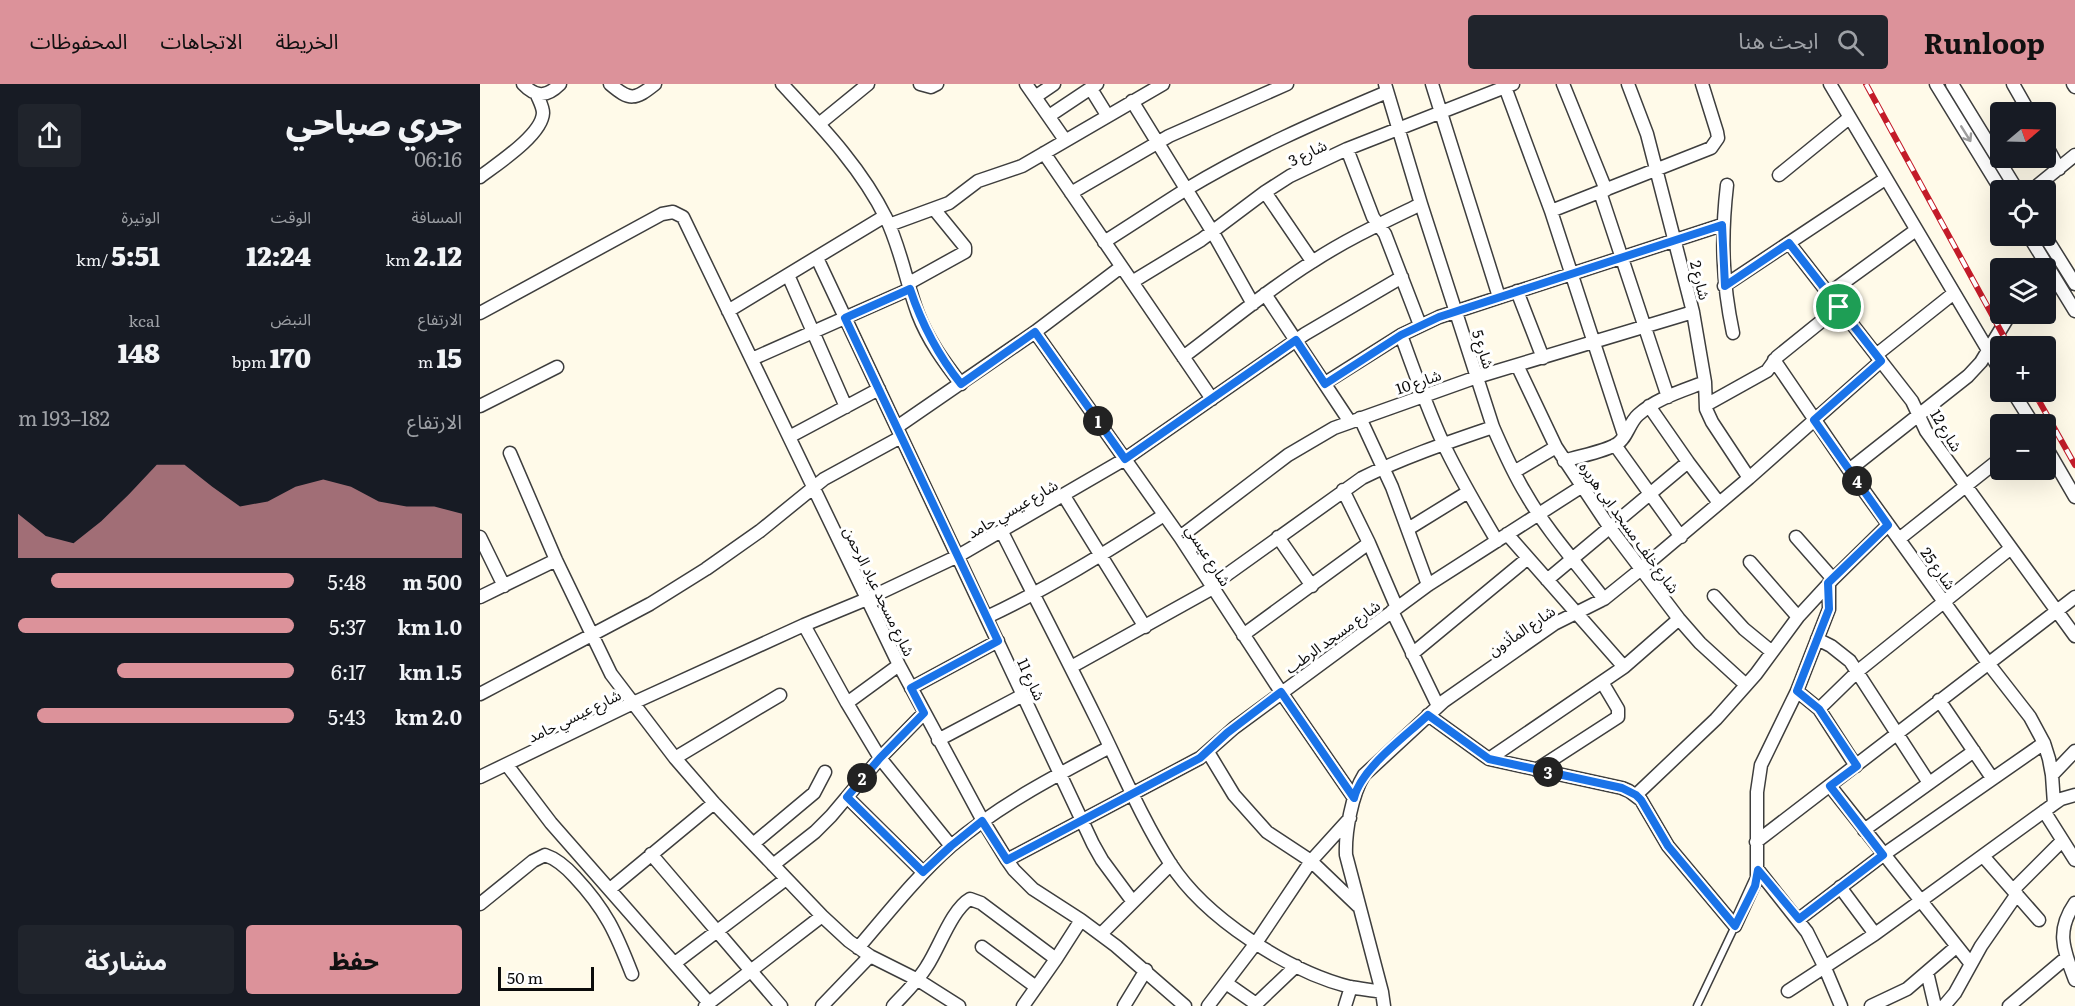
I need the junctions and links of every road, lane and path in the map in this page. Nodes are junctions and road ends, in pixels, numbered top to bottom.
1 (523, 84) edge
2 (560, 84) edge
3 (610, 84) edge
4 (655, 84) edge
5 (782, 84) edge
6 (868, 84) edge
7 (920, 84) edge
8 (937, 84) edge
9 (1026, 84) edge
10 (1054, 84) edge
11 (1164, 84) edge
12 (1287, 84) edge
13 (1432, 84) edge
14 (1563, 84) edge
15 (1628, 84) edge
16 (1702, 84) edge
17 (1830, 84) edge
18 (1936, 84) edge
19 (2013, 84) edge
20 (1954, 85) edge
21 (1094, 86) edge
22 (1509, 86) edge
23 (1386, 88) edge
24 (537, 95) junction
25 (1035, 97) junction
26 (1132, 101) junction
27 (2023, 102) edge
28 (1441, 113) junction
29 (1107, 115) junction
30 (1049, 116) junction
31 (1850, 118) junction
32 (819, 124) junction
33 (1398, 128) junction
34 (1065, 140) junction
35 (1156, 142) junction
36 (1347, 149) junction
37 (1044, 153) junction
38 (2075, 155) edge
39 (2056, 163) edge
40 (2059, 169) junction
41 (1657, 170) junction
42 (1779, 175) dead end
43 (480, 177) edge
44 (1885, 178) junction
45 (1995, 180) edge
46 (2011, 180) edge
47 (2044, 180) edge
48 (1727, 185) dead end
49 (1186, 189) junction
50 (1603, 191) junction
51 (1265, 192) junction
52 (1071, 193) junction
53 (1421, 204) junction
54 (934, 209) junction
55 (1551, 211) junction
56 (887, 221) junction
57 (1378, 225) junction
58 (1722, 225) junction
59 (1916, 230) junction
60 (1212, 231) junction
61 (1675, 239) junction
62 (1104, 242) junction
63 (1789, 243) junction
64 (2052, 246) edge
65 (1623, 257) junction
66 (816, 258) junction
67 (1312, 261) junction
68 (1121, 267) junction
69 (1571, 274) junction
70 (788, 275) junction
71 (1402, 277) junction
72 (2073, 277) edge
73 (1132, 282) junction
74 (2056, 283) edge
75 (910, 286) junction
76 (1725, 286) junction
77 (1517, 291) junction
78 (1954, 293) junction
79 (1265, 294) junction
80 (1828, 294) junction
81 (1499, 297) junction
82 (1253, 304) junction
83 (1839, 307) junction
84 (481, 309) edge
85 (1455, 310) junction
86 (728, 311) junction
87 (2075, 311) edge
88 (1693, 312) junction
89 (845, 318) junction
90 (2003, 324) edge
91 (1420, 325) junction
92 (1646, 326) junction
93 (813, 332) junction
94 (1035, 332) junction
95 (1733, 333) dead end
96 (1401, 335) junction
97 (1296, 340) junction
98 (1593, 342) junction
99 (1987, 349) junction
100 (1990, 354) edge
101 (1183, 357) junction
102 (1543, 358) junction
103 (1879, 358) junction
104 (752, 359) junction
105 (1774, 360) junction
106 (1517, 365) junction
107 (557, 367) dead end
108 (1477, 377) junction
109 (1705, 382) junction
110 (961, 384) junction
111 (1325, 384) junction
112 (879, 389) junction
113 (1422, 395) junction
114 (1668, 397) junction
115 (1212, 399) junction
116 (1706, 405) junction
117 (480, 406) edge
118 (1649, 406) junction
119 (846, 407) junction
120 (1919, 416) junction
121 (1355, 420) junction
122 (1814, 420) junction
123 (1493, 428) junction
124 (899, 432) junction
125 (1624, 435) junction
126 (789, 437) junction
127 (1444, 443) junction
128 (1615, 445) junction
129 (1556, 447) junction
130 (510, 453) dead end
131 (1125, 459) junction
132 (1564, 461) junction
133 (1688, 462) junction
134 (2056, 464) edge
135 (1383, 467) junction
136 (1990, 467) edge
137 (1849, 470) junction
138 (1514, 472) junction
139 (1749, 478) junction
140 (813, 487) junction
141 (1581, 487) junction
142 (1966, 487) junction
143 (1343, 490) junction
144 (1468, 492) junction
145 (1650, 493) junction
146 (1064, 496) junction
147 (2075, 496) edge
148 (1719, 503) junction
149 (1539, 514) junction
150 (1164, 515) junction
151 (1888, 525) junction
152 (1610, 528) junction
153 (1408, 529) junction
154 (1002, 531) junction
155 (480, 537) edge
156 (1180, 537) junction
157 (1278, 537) junction
158 (1502, 537) junction
159 (1681, 537) junction
160 (1796, 537) dead end
161 (1899, 539) junction
162 (1369, 543) junction
163 (2011, 549) junction
164 (958, 556) junction
165 (1101, 556) junction
166 (1528, 558) junction
167 (1573, 558) junction
168 (556, 560) junction
169 (1750, 562) dead end
170 (1640, 570) junction
171 (1546, 580) junction
172 (1831, 581) junction
173 (1428, 585) junction
174 (504, 586) junction
175 (1312, 586) junction
176 (1212, 587) junction
177 (1034, 595) junction
178 (1714, 596) dead end
179 (480, 597) edge
180 (2075, 597) edge
181 (867, 599) junction
182 (1604, 599) junction
183 (1944, 602) junction
184 (1394, 609) junction
185 (2057, 612) junction
186 (1576, 614) junction
187 (987, 617) junction
188 (1798, 617) junction
189 (1679, 619) junction
190 (804, 625) junction
191 (1145, 627) junction
192 (591, 635) junction
193 (1243, 635) junction
194 (2075, 636) edge
195 (1817, 639) junction
196 (998, 641) junction
197 (1772, 652) junction
198 (1412, 654) junction
199 (1988, 663) junction
200 (899, 665) junction
201 (1071, 667) junction
202 (1623, 667) junction
203 (1858, 671) junction
204 (1602, 682) junction
205 (1746, 686) junction
206 (911, 688) junction
207 (1797, 691) junction
208 (1281, 692) junction
209 (480, 694) edge
210 (780, 695) dead end
211 (1023, 695) junction
212 (1939, 700) junction
213 (847, 703) junction
214 (633, 704) junction
215 (1819, 709) junction
216 (1433, 711) junction
217 (924, 713) junction
218 (1898, 734) junction
219 (938, 740) junction
220 (2044, 743) junction
221 (1110, 747) junction
222 (1974, 751) junction
223 (2075, 751) edge
224 (1208, 752) junction
225 (675, 758) junction
226 (880, 758) junction
227 (1489, 759) junction
228 (507, 765) junction
229 (1857, 766) junction
230 (1536, 770) junction
231 (825, 772) dead end
232 (1060, 774) junction
233 (2052, 775) junction
234 (480, 777) edge
235 (1992, 778) junction
236 (1929, 783) junction
237 (1830, 786) junction
238 (1133, 794) junction
239 (1636, 795) junction
240 (2075, 795) edge
241 (847, 797) junction
242 (1354, 798) junction
243 (714, 803) junction
244 (2049, 807) junction
245 (1351, 817) junction
246 (1082, 820) junction
247 (982, 821) junction
248 (1864, 830) junction
249 (2062, 841) junction
250 (1756, 842) junction
251 (753, 844) junction
252 (951, 846) junction
253 (651, 854) junction
254 (1883, 855) junction
255 (1983, 856) junction
256 (1007, 860) junction
257 (2075, 860) edge
258 (1311, 861) junction
259 (1171, 864) junction
260 (773, 865) junction
261 (1758, 870) junction
262 (923, 872) junction
263 (786, 879) junction
264 (1840, 887) junction
265 (610, 889) junction
266 (2015, 892) junction
267 (1133, 902) junction
268 (1920, 902) junction
269 (2075, 903) edge
270 (480, 904) edge
271 (1359, 906) junction
272 (822, 916) junction
273 (1799, 919) junction
274 (1081, 920) junction
275 (2039, 920) dead end
276 (1735, 926) junction
277 (717, 931) junction
278 (1101, 934) junction
279 (1875, 934) junction
280 (1256, 943) junction
281 (1956, 946) junction
282 (982, 947) dead end
283 (858, 948) junction
284 (870, 956) junction
285 (2067, 957) junction
286 (1056, 959) junction
287 (675, 963) junction
288 (1971, 964) junction
289 (1296, 966) junction
290 (1826, 968) junction
291 (1146, 970) junction
292 (751, 971) junction
293 (1927, 972) junction
294 (633, 974) dead end
295 (918, 980) junction
296 (2075, 980) edge
297 (1226, 983) junction
298 (1036, 987) junction
299 (1352, 987) junction
300 (1788, 991) dead end
301 (1382, 992) junction
302 (712, 1004) edge
303 (1255, 1005) edge
304 (781, 1006) edge
305 (822, 1006) edge
306 (893, 1006) edge
307 (960, 1006) edge
308 (1023, 1006) edge
309 (1124, 1006) edge
310 (1185, 1006) edge
311 (1208, 1006) edge
312 (1345, 1006) edge
313 (1383, 1006) edge
314 (1697, 1006) edge
315 (1841, 1006) edge
316 (1871, 1006) edge
317 (1935, 1006) edge
318 (1944, 1006) edge
319 (2009, 1006) edge

1 - 24 street
2 - 24 street
3 - 4 street
5 - 32 street
6 - 32 street
7 - 8 street
9 - 25 street
10 - 25 street
11 - 26 street
12 - 35 street
13 - 28 street
14 - 50 street
15 - 41 street, شارع 2
16 - 41 street
17 - 31 street
18 -> 45 street
19 - 27 street
20 - 46 street
21 - 29 street
21 - 30 street
22 - 28 street, شارع 3
22 - 55 street
23 - 33 street, شارع 5
23 - 49 street
24 - 43 street
25 - 30 street
26 - 29 street
26 - 35 street
28 - 33 street, شارع 3
28 - 81 street
29 - 34 street
30 - 34 street
31 - 42 street
31 - 44 street
32 - 56 street
33 - 36 street, شارع 3
33 - 53 street, شارع 5
34 - 37 street
35 - 49 street
35 - 52 street
36 - 51 street, شارع 3
36 - 57 street
37 - 52 street
37 - 54 street
38 - 40 street
39 - 40 street
40 - 47 street
41 - 50 street
41 - 61 street, شارع 2
44 - 59 street
44 - 63 street
48 - 58 street
49 - 60 street
49 - 62 street
50 - 55 street
50 - 65 street
51 - 60 street, شارع 3
51 - 67 street
52 - 62 street
53 - 57 street
53 - 85 street, شارع 5
54 - 56 street
54 - 75 street
55 - 69 street
56 - 66 street
56 - 75 street
57 - 67 street
57 - 71 street
58 - 61 street
58 - 76 street
59 - 78 street
59 - 80 street
60 - 73 street, شارع 3
60 - 82 street
61 - 65 street
61 - 88 street, شارع 2
62 - 68 street
63 - 76 street
63 - 80 street, شارع 12
64 - 72 street
65 - 69 street
65 - 92 street
66 - 70 street
66 - 89 street, شارع 11
67 - 79 street
68 - 73 street
68 - 94 street
69 - 77 street
69 - 98 street
70 - 86 street
70 - 93 street
71 - 91 street
71 - 97 street, شارع عيسي حامد
73 - 101 street
74 - 87 street
75 - 89 street
75 - 110 street
76 - 95 street
77 - 81 street
77 - 102 street
78 - 99 street
78 - 103 street, شارع المأذون
79 - 82 street
79 - 97 street
80 - 83 street, شارع 12
81 - 85 street
82 - 101 street
83 - 103 street, شارع 12
83 - 105 street
84 - 86 street, شارع مسجد عباد الرحمن
85 - 91 street
85 - 108 street, شارع 5
86 - 104 street, شارع مسجد عباد الرحمن
88 - 92 street, شارع 10
88 - 109 street, شارع 2
89 - 93 street
89 - 112 street, شارع 11
90 - 99 street
91 - 96 street
92 - 98 street, شارع 10
92 - 114 street
93 - 104 street
93 - 119 street
94 - 110 street
94 - 131 street, شارع عيسي
96 - 111 street
96 - 113 street
97 - 111 street
97 - 115 street, شارع عيسي حامد
98 - 102 street, شارع 10
98 - 125 street
99 - 100 street
99 - 120 street
101 - 115 street
102 - 106 street, شارع 10
103 - 120 street, شارع 12
103 - 122 street, شارع المأذون
104 - 126 street, شارع مسجد عباد الرحمن
105 - 116 street
105 - 122 street, شارع 25
106 - 108 street, شارع 10
106 - 129 street, شارع خلف مسجد ابى هريره
107 - 117 street
108 - 113 street, شارع 10
108 - 123 street, شارع 5
109 - 114 street
109 - 116 street, شارع 2
110 - 124 street
111 - 121 street
112 - 119 street
112 - 124 street, شارع 11
113 - 121 street, شارع 10
113 - 127 street
114 - 118 street
115 - 131 street, شارع عيسي حامد
116 - 139 street, شارع 2
118 - 125 street
118 - 133 street
119 - 126 street
120 - 137 street
120 - 142 street, شارع 12
121 - 135 street
121 - 156 street, شارع 10
122 - 137 street, شارع 25
122 - 139 street, شارع المأذون
123 - 127 street
123 - 138 street, شارع 5
124 - 140 street
124 - 164 street, شارع 11
125 - 128 street
126 - 140 street, شارع مسجد عباد الرحمن
127 - 135 street
127 - 144 street
128 - 132 street
128 - 145 street
129 - 132 street, شارع خلف مسجد ابى هريره
129 - 138 street
130 - 168 street
131 - 146 street, شارع عيسي حامد
131 - 150 street, شارع عيسي
132 - 141 street, شارع خلف مسجد ابى هريره
133 - 145 street
133 - 148 street
134 - 147 street
135 - 143 street
135 - 153 street
136 - 142 street
137 - 151 street, شارع 25
138 - 149 street, شارع 5
139 - 148 street, شارع المأذون
140 - 181 street, شارع مسجد عباد الرحمن
140 - 192 street
141 - 149 street, شارع مسجد الرطب
141 - 152 street, شارع خلف مسجد ابى هريره
142 - 161 street
142 - 163 street, شارع 12
143 - 157 street
143 - 162 street
144 - 153 street
144 - 158 street
145 - 152 street
145 - 159 street
146 - 154 street, شارع عيسي حامد
146 - 165 street
148 - 159 street, شارع المأذون
149 - 158 street, شارع مسجد الرطب
149 - 167 street, شارع 5
150 - 156 street, شارع عيسي
150 - 165 street
151 - 161 street, شارع 25
151 - 172 street
152 - 167 street
152 - 170 street, شارع خلف مسجد ابى هريره
153 - 173 street
154 - 164 street, شارع عيسي حامد
154 - 177 street
155 - 174 street
156 - 176 street, شارع عيسي
157 - 175 street
157 - 176 street
158 - 166 street
158 - 173 street, شارع مسجد الرطب
159 - 170 street, شارع المأذون
160 - 172 street
161 - 183 street, شارع 25
162 - 175 street
162 - 184 street
163 - 183 street
163 - 185 street, شارع 12
164 - 181 street, شارع عيسي حامد
164 - 187 street, شارع 11
165 - 177 street
165 - 191 street
166 - 171 street
166 - 198 street
167 - 171 street
167 - 182 street, شارع 5
168 - 174 street
168 - 192 street
169 - 188 street
170 - 182 street, شارع المأذون
170 - 189 street, شارع خلف مسجد ابى هريره
171 - 186 street
172 - 188 street
172 - 195 street
173 - 184 street, شارع مسجد الرطب
174 - 179 street
175 - 193 street
176 - 191 street
176 - 193 street, شارع عيسي
177 - 187 street
177 - 201 street
178 - 197 street
180 - 185 street
181 - 190 street, شارع عيسي حامد
181 - 200 street, شارع مسجد عباد الرحمن
182 - 186 street, شارع المأذون
183 - 199 street, شارع 25
183 - 203 street
184 - 198 street
184 - 208 street, شارع مسجد الرطب
185 - 194 street, شارع 12
185 - 199 street
186 - 202 street
186 - 216 street, شارع المأذون
187 - 196 street, شارع 11
188 - 197 street
189 - 202 street
189 - 205 street, شارع خلف مسجد ابى هريره
190 - 213 street
190 - 214 street, شارع عيسي حامد
191 - 201 street
192 - 209 street
192 - 214 street
193 - 208 street, شارع عيسي
195 - 203 street
195 - 207 street
196 - 206 street
196 - 211 street, شارع 11
197 - 205 street
198 - 216 street
199 - 212 street
199 - 220 street, شارع 25
200 - 206 street, شارع مسجد عباد الرحمن
200 - 213 street
201 - 221 street
202 - 204 street
203 - 215 street
203 - 218 street
204 - 227 street
204 - 230 street
205 - 239 street
206 - 217 street, شارع مسجد عباد الرحمن
207 - 215 street
207 - 250 street
208 - 224 street, شارع مسجد الرطب
208 - 242 street, شارع عيسي
210 - 225 street
211 - 219 street
211 - 232 street, شارع 11
212 - 218 street
212 - 222 street
213 - 226 street
214 - 225 street
214 - 228 street, شارع عيسي حامد
215 - 229 street
216 - 227 street
216 - 242 street, شارع المأذون
217 - 219 street, شارع مسجد عباد الرحمن
217 - 226 street
218 - 229 street
218 - 236 street
219 - 247 street, شارع مسجد عباد الرحمن
220 - 233 street, شارع 25
220 - 235 street
221 - 232 street
221 - 238 street
222 - 235 street
222 - 236 street
223 - 233 street
224 - 238 street, شارع مسجد الرطب
224 - 258 street
225 - 243 street
226 - 241 street
226 - 252 street
227 - 230 street
228 - 234 street, شارع عيسي حامد
228 - 265 street
229 - 237 street
230 - 239 street
231 - 251 street
232 - 246 street, شارع 11
232 - 247 street
233 - 244 street, شارع 25
235 - 254 street
236 - 248 street
237 - 248 street
237 - 250 street
238 - 246 street, شارع مسجد الرطب
238 - 259 street
239 - 276 street
240 - 244 street
241 - 260 street
241 - 262 street
242 - 245 street, شارع المأذون
243 - 251 street
243 - 253 street
244 - 249 street
244 - 255 street
245 - 258 street
245 - 271 street, شارع المأذون
246 - 256 street, شارع مسجد الرطب
246 - 267 street, شارع 11
247 - 252 street
247 - 256 street, شارع مسجد عباد الرحمن
248 - 254 street
249 - 257 street
249 - 266 street
250 - 261 street
251 - 260 street
252 - 262 street
253 - 265 street
253 - 277 street
254 - 264 street
254 - 268 street
255 - 266 street
255 - 268 street
256 - 274 street, شارع مسجد عباد الرحمن
258 - 271 street
258 - 280 street
259 - 267 street
259 - 280 street
260 - 263 street
261 - 273 street
261 - 276 street
262 - 283 street
263 - 272 street
263 - 277 street
264 - 273 street
264 - 279 street
265 - 287 street
266 - 275 street
266 - 288 street
267 - 278 street
268 - 279 street
268 - 281 street
269 - 285 street
270 - 294 street
271 - 301 street, شارع المأذون
272 - 283 street
272 - 292 street
273 - 290 street
274 - 278 street, شارع مسجد عباد الرحمن
274 - 286 street
276 - 314 lane
277 - 287 street
277 - 292 street
278 - 291 street, شارع مسجد عباد الرحمن
279 - 290 street
280 - 289 street
280 - 297 street
281 - 288 street
281 - 293 street
282 - 298 street
283 - 284 street
284 - 295 street
284 - 305 street
285 - 296 street
285 - 319 street
286 - 295 street
286 - 298 street
287 - 302 street
288 - 318 street
289 - 299 street
289 - 303 street
290 - 300 street
290 - 315 street
291 - 309 street
291 - 310 street, شارع مسجد عباد الرحمن
292 - 302 street
292 - 304 street
293 - 316 street
293 - 317 street
295 - 306 street
295 - 307 street
297 - 303 street
297 - 311 street
298 - 308 street
299 - 301 street
299 - 312 street
301 - 313 street, شارع المأذون

